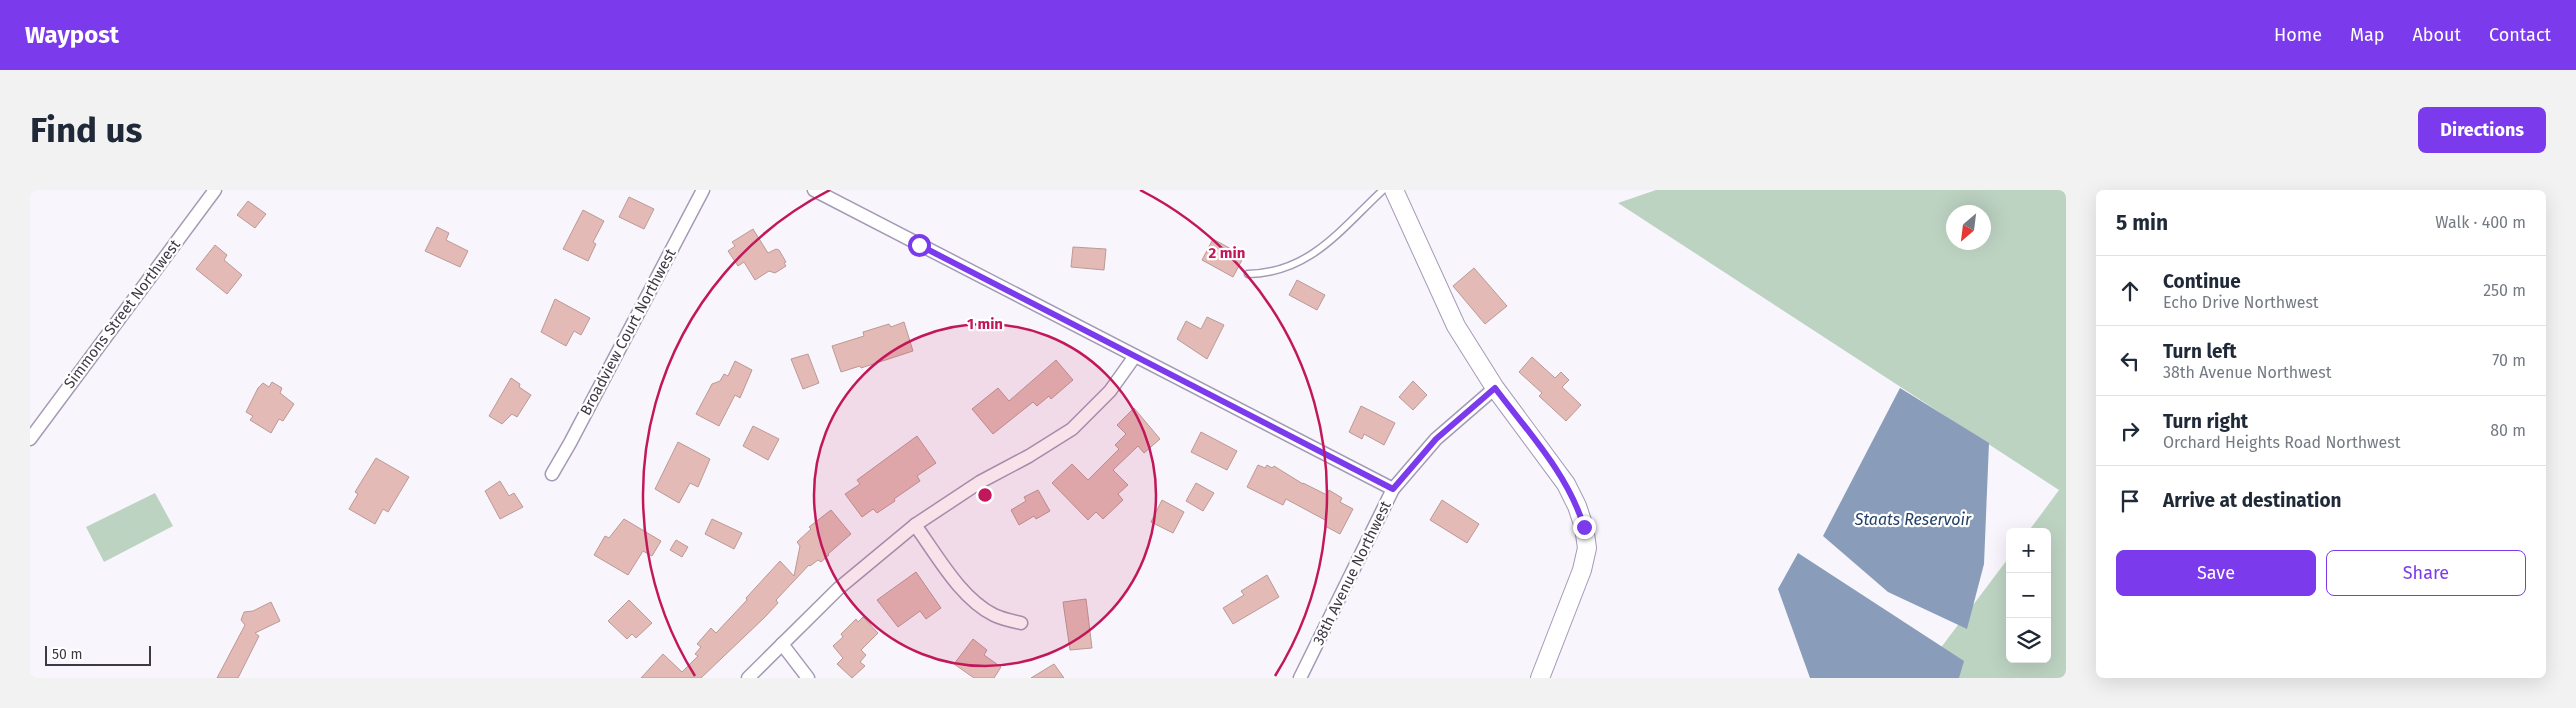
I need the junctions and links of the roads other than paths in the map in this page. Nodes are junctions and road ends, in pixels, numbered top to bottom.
1 (215, 190) edge
2 (703, 190) edge
3 (814, 190) edge
4 (1383, 190) edge
5 (1394, 190) edge
6 (1248, 274) dead end
7 (1135, 356) junction
8 (1495, 388) junction
9 (30, 439) edge
10 (552, 474) dead end
11 (1393, 489) junction
12 (915, 525) junction
13 (1021, 623) dead end
14 (782, 644) junction
15 (748, 678) edge
16 (808, 678) edge
17 (1300, 678) edge
18 (1540, 678) edge

1 - 9 street, Simmons Street Northwest
2 - 10 street, Broadview Court Northwest
3 - 7 street
4 - 6 lane
5 - 8 street
7 - 11 street
7 - 12 street
8 - 11 street, 38th Avenue Northwest
8 - 18 street
11 - 17 street, 38th Avenue Northwest
12 - 13 street
12 - 14 street
14 - 15 street
14 - 16 street

